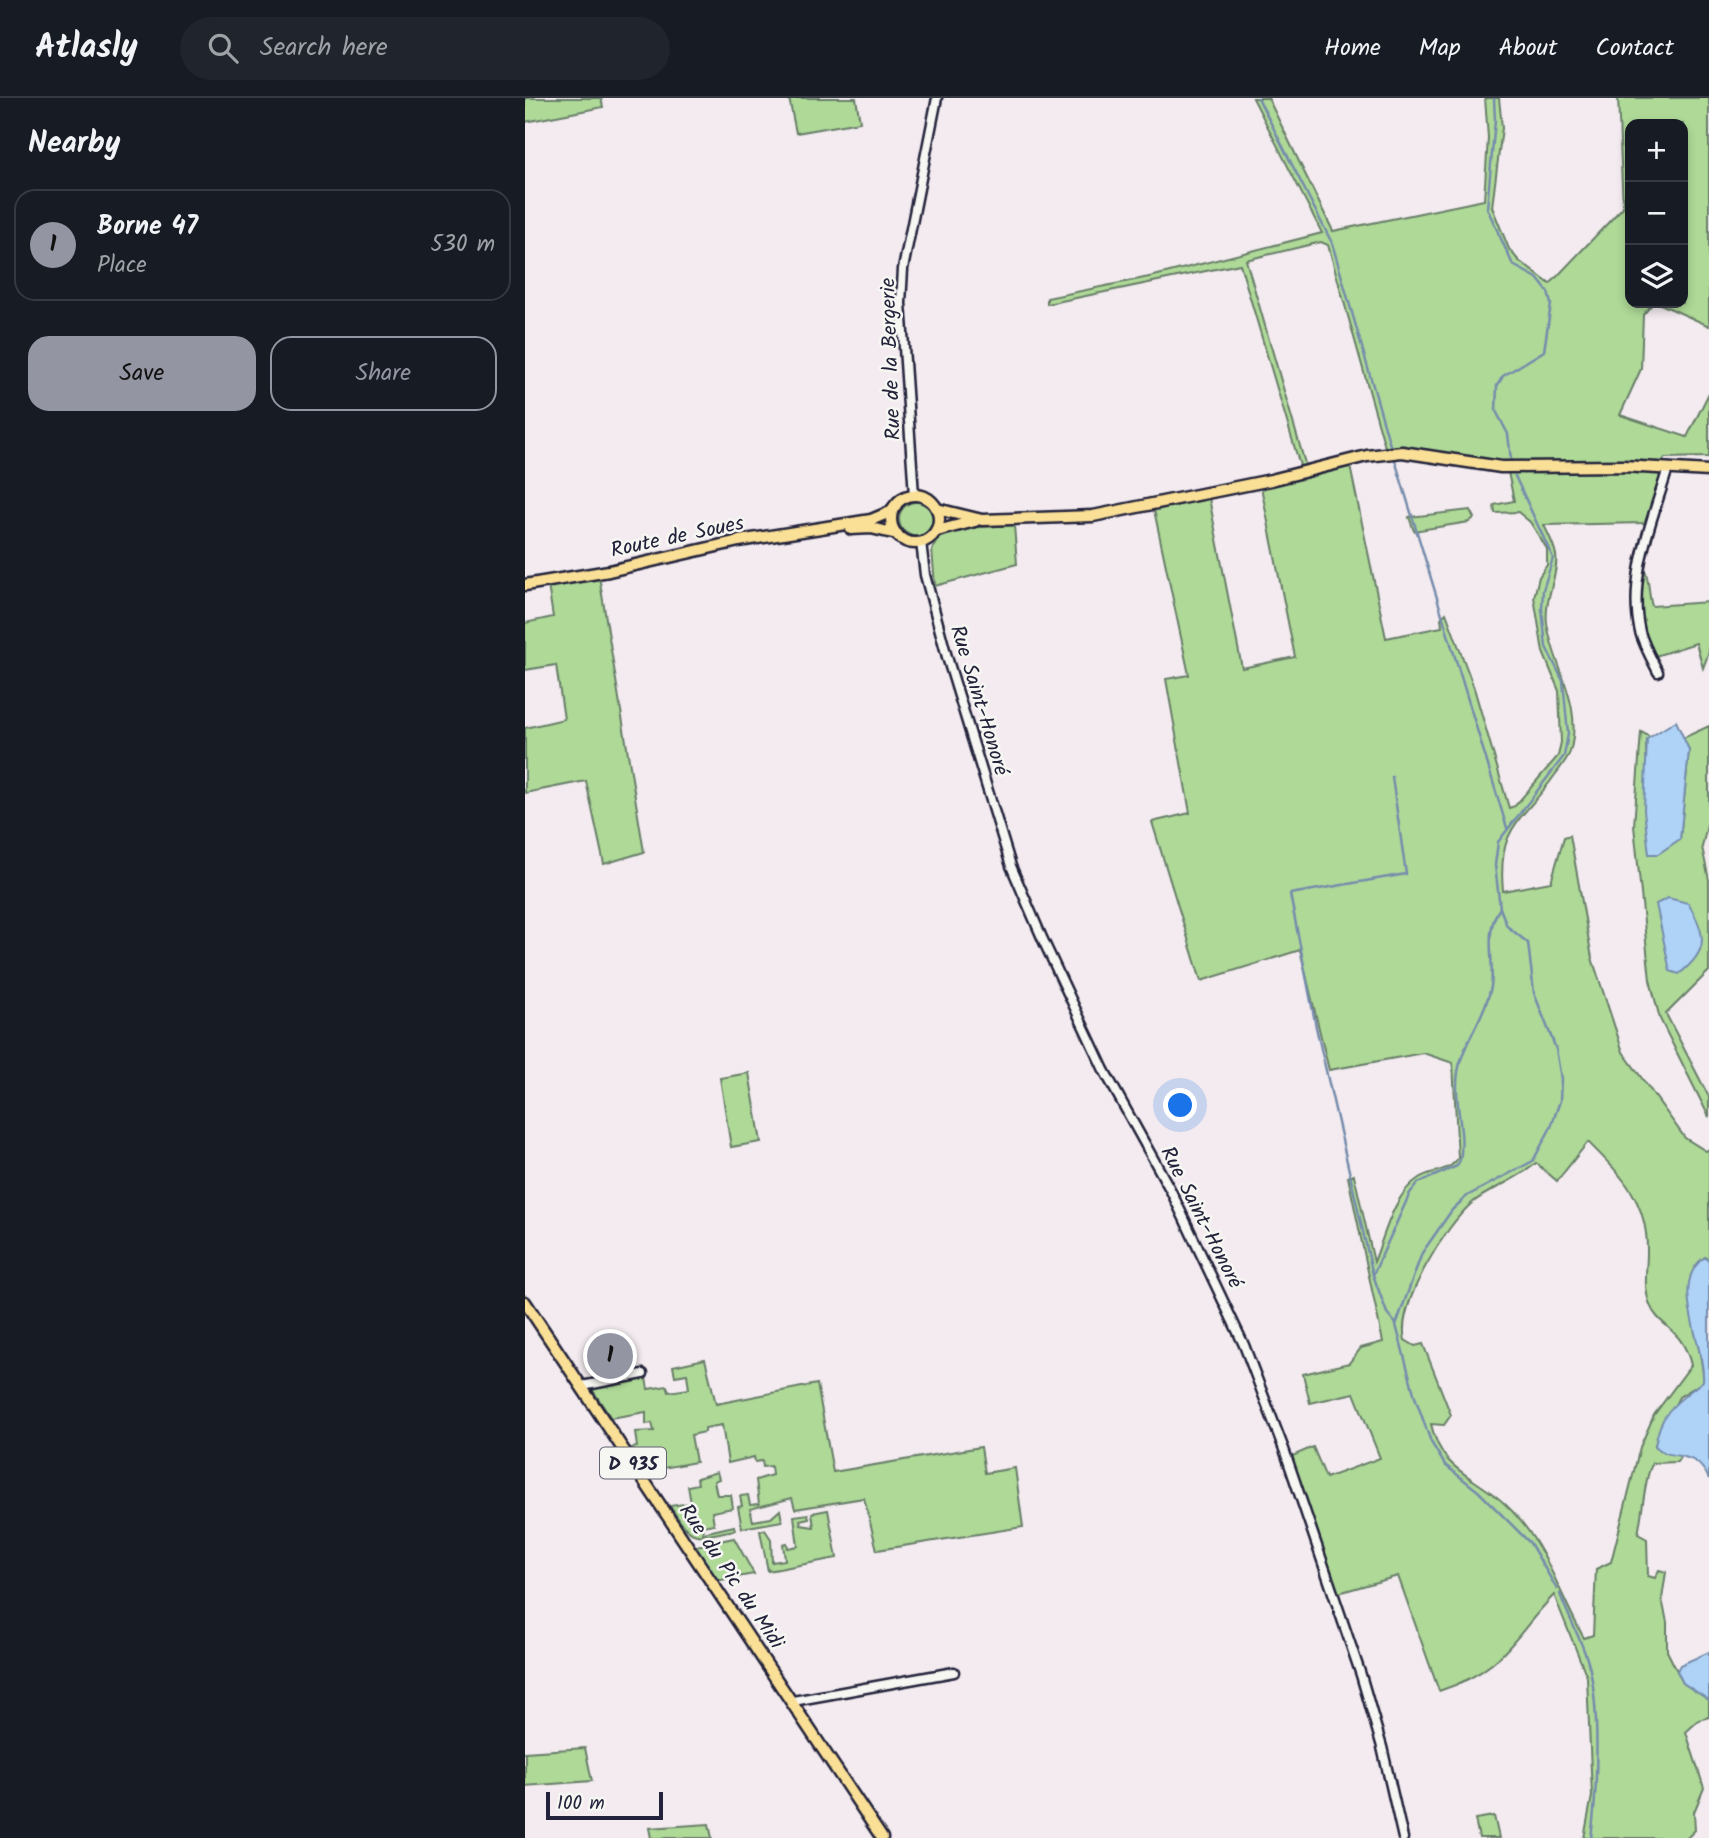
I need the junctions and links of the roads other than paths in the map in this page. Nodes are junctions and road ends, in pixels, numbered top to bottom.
1 (937, 98) edge
2 (1668, 468) junction
3 (1709, 471) edge
4 (914, 495) junction
5 (896, 505) junction
6 (937, 509) junction
7 (982, 520) junction
8 (837, 526) junction
9 (936, 531) junction
10 (897, 534) junction
11 (921, 542) junction
12 (525, 585) edge
13 (1658, 672) dead end
14 (525, 1302) edge
15 (643, 1374) dead end
16 (582, 1387) junction
17 (954, 1672) dead end
18 (793, 1701) junction
19 (882, 1838) edge
20 (1403, 1838) edge

1 - 4 street, Rue de la Bergerie
2 - 3 main road
2 - 7 main road
2 - 13 street
4 - 5 main road
4 - 6 main road
5 - 8 main road, Route de Soues
5 - 10 main road
6 - 7 main road
6 - 9 main road
7 - 9 main road
8 - 10 main road, Route de Soues
8 - 12 main road, Route de Soues
9 - 11 main road
10 - 11 main road
11 - 20 street, Rue Saint-Honoré
14 - 16 main road, Rue du Pic du Midi / D 935
15 - 16 street
16 - 18 main road, Rue du Pic du Midi / D 935
17 - 18 street
18 - 19 main road, Rue du Pic du Midi / D 935

